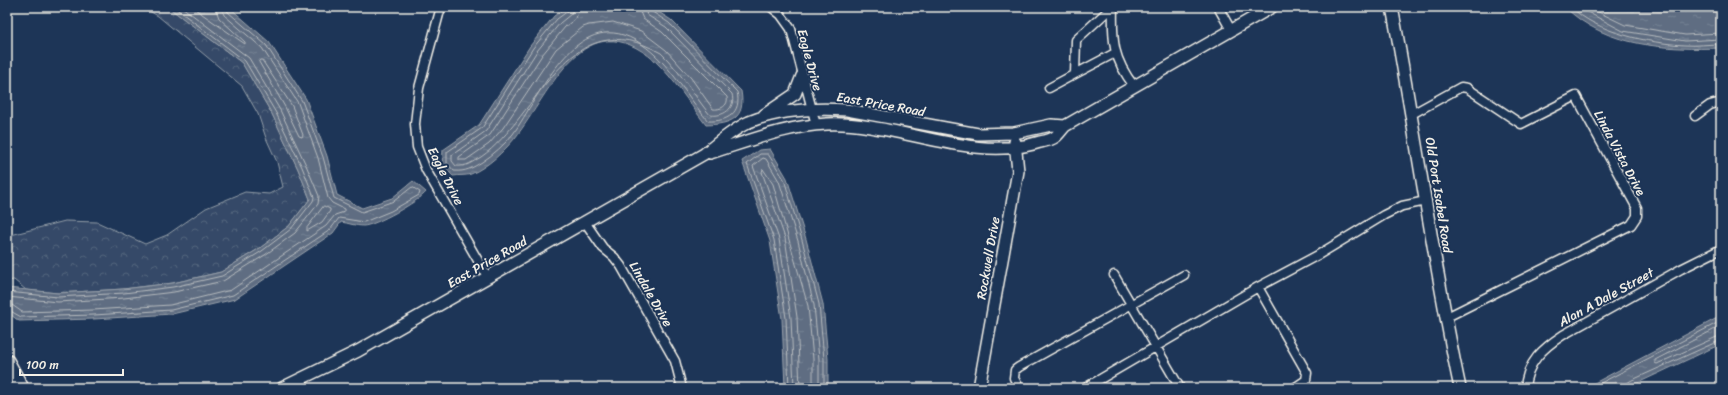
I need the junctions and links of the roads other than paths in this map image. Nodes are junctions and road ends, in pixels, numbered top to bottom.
1 (441, 7) edge
2 (771, 7) edge
3 (1113, 7) edge
4 (1218, 7) edge
5 (1272, 7) edge
6 (1392, 7) edge
7 (1231, 30) junction
8 (1115, 53) junction
9 (1075, 74) junction
10 (802, 76) junction
11 (1134, 86) junction
12 (1049, 88) dead end
13 (1721, 102) edge
14 (810, 109) junction
15 (1412, 114) junction
16 (1695, 116) dead end
17 (758, 120) junction
18 (816, 125) junction
19 (1065, 126) junction
20 (1014, 134) junction
21 (1015, 148) junction
22 (704, 154) junction
23 (1426, 201) junction
24 (585, 222) junction
25 (1721, 249) edge
26 (1114, 275) dead end
27 (1184, 275) dead end
28 (488, 278) junction
29 (1258, 287) junction
30 (1131, 304) junction
31 (1445, 318) junction
32 (1156, 347) junction
33 (7, 361) edge
34 (22, 388) edge
35 (284, 388) edge
36 (682, 388) edge
37 (979, 388) edge
38 (1019, 388) edge
39 (1085, 388) edge
40 (1180, 388) edge
41 (1294, 388) edge
42 (1460, 388) edge
43 (1525, 388) edge

1 - 28 street, Eagle Drive
2 - 10 street, Eagle Drive
3 - 8 street
3 - 9 street
4 - 7 street
5 - 7 main road, East Price Road
6 - 15 main road, Old Port Isabel Road
7 - 11 main road, East Price Road
8 - 9 street
8 - 11 street
9 - 12 street
10 - 14 street, Eagle Drive
10 - 17 main road
11 - 19 main road, East Price Road
13 - 16 street
14 - 17 main road, East Price Road
14 - 18 street, Eagle Drive
14 - 20 main road, East Price Road
15 - 23 main road, Old Port Isabel Road
15 - 31 street, Linda Vista Drive
17 - 22 main road, East Price Road
18 - 21 main road, East Price Road
18 - 22 main road, East Price Road
19 - 20 main road, East Price Road
19 - 21 main road, East Price Road
20 - 21 main road, Rockwell Drive
21 - 37 main road, Rockwell Drive
22 - 24 main road, East Price Road
23 - 29 street
23 - 31 main road, Old Port Isabel Road
24 - 28 main road, East Price Road
24 - 36 street, Lindale Drive
25 - 43 street, Alan A Dale Street
26 - 30 street
27 - 30 street
28 - 35 main road, East Price Road
29 - 32 street
29 - 41 street
30 - 32 street
30 - 38 street
31 - 42 main road, Old Port Isabel Road
32 - 39 street
32 - 40 street
33 - 34 main road

